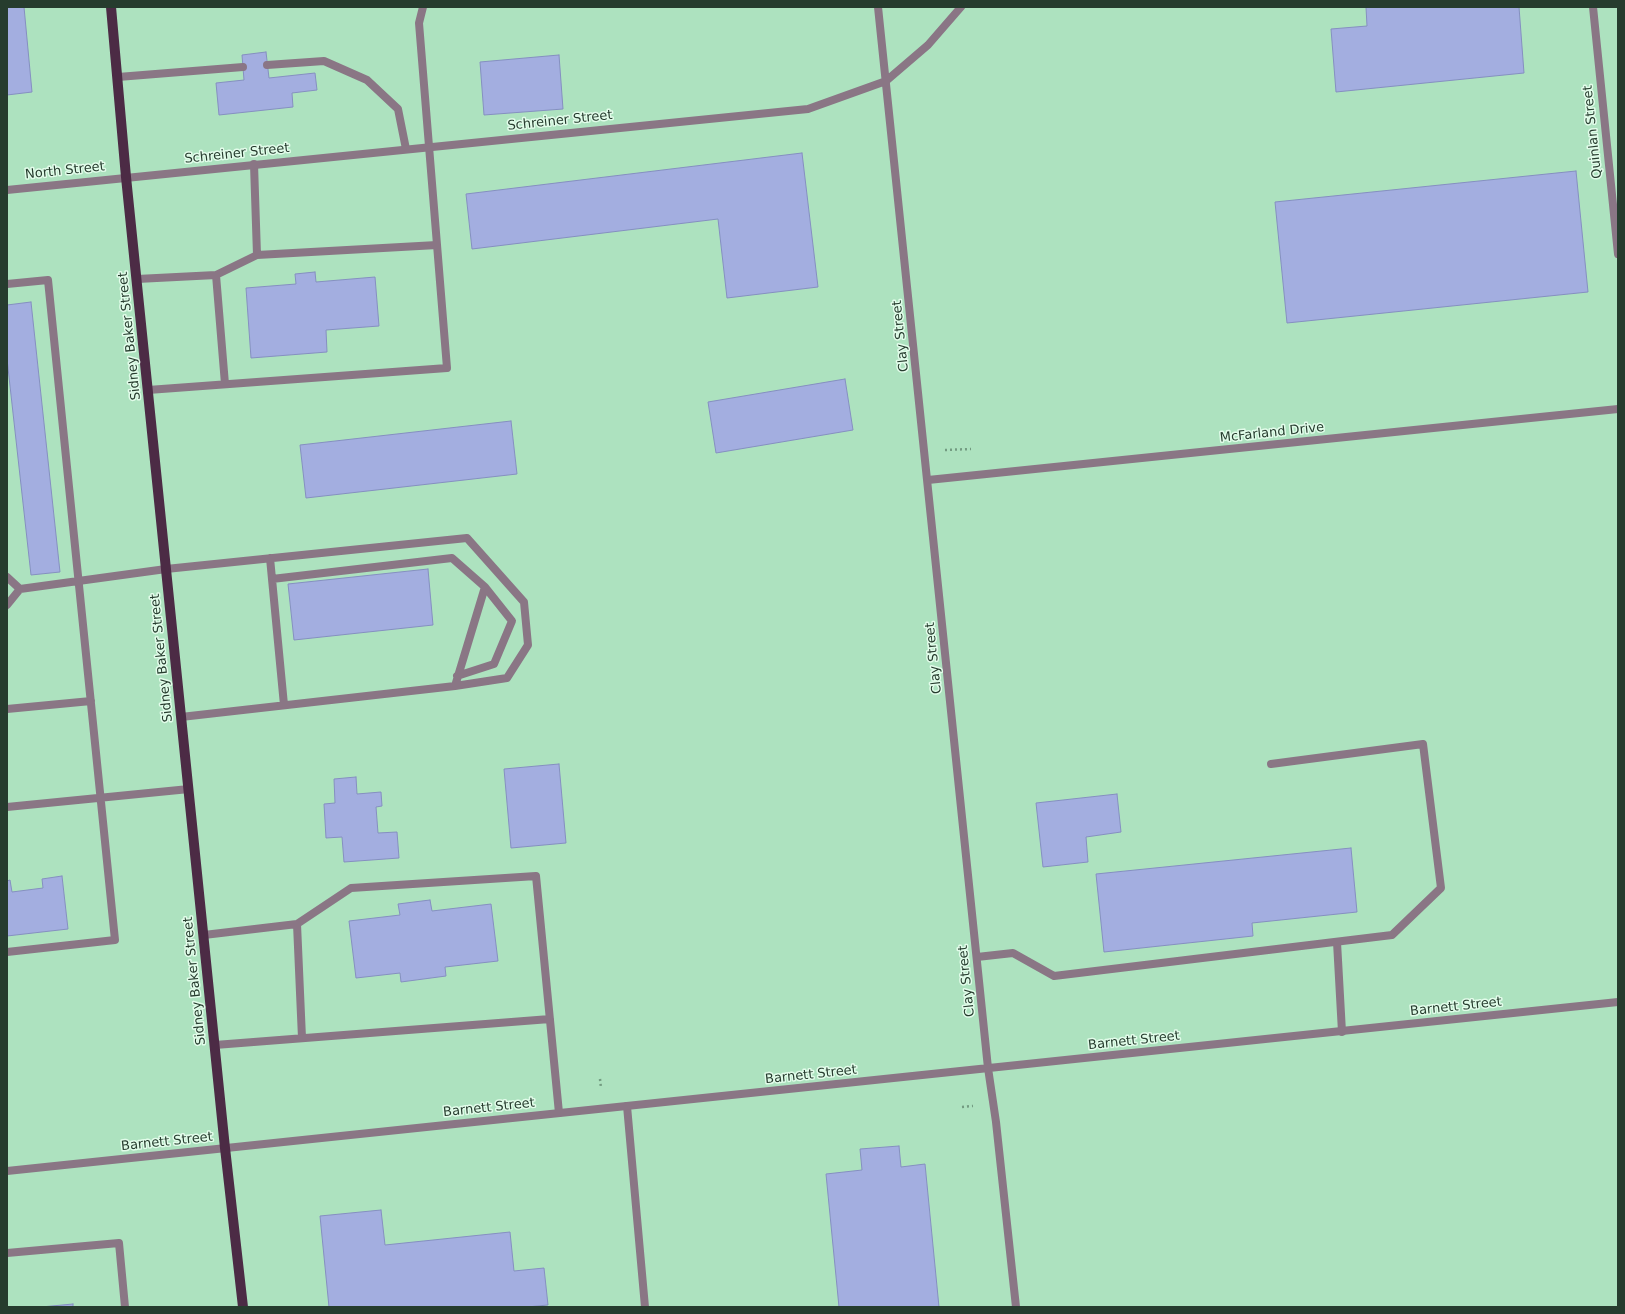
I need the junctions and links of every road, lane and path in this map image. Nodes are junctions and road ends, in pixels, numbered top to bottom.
1 (111, 7) edge
2 (423, 7) edge
3 (878, 7) edge
4 (961, 7) edge
5 (1593, 7) edge
6 (267, 65) dead end
7 (243, 67) dead end
8 (118, 77) junction
9 (886, 81) junction
10 (430, 146) junction
11 (406, 149) junction
12 (254, 164) junction
13 (126, 177) junction
14 (7, 190) edge
15 (437, 245) junction
16 (1618, 254) edge
17 (257, 255) junction
18 (216, 275) junction
19 (137, 279) junction
20 (7, 284) edge
21 (225, 384) junction
22 (148, 390) junction
23 (1618, 409) edge
24 (928, 480) junction
25 (270, 558) junction
26 (166, 569) junction
27 (7, 577) edge
28 (272, 579) junction
29 (80, 580) junction
30 (485, 587) junction
31 (20, 589) junction
32 (7, 605) edge
33 (458, 676) junction
34 (455, 686) junction
35 (91, 701) junction
36 (284, 706) junction
37 (7, 709) edge
38 (181, 717) junction
39 (1271, 764) dead end
40 (189, 790) junction
41 (101, 798) junction
42 (7, 807) edge
43 (297, 924) junction
44 (204, 935) junction
45 (1337, 942) junction
46 (7, 952) edge
47 (977, 957) junction
48 (1618, 1002) edge
49 (550, 1019) junction
50 (1342, 1032) junction
51 (302, 1038) junction
52 (215, 1045) junction
53 (988, 1068) junction
54 (627, 1106) junction
55 (559, 1113) junction
56 (225, 1148) junction
57 (7, 1171) edge
58 (7, 1254) edge
59 (125, 1307) edge
60 (243, 1307) edge
61 (644, 1307) edge
62 (1016, 1307) edge

1 - 8 main road, Sidney Baker Street
2 - 10 street
3 - 9 street, Clay Street
4 - 9 street, Schreiner Street
5 - 16 street, Quinlan Street
6 - 11 street
7 - 8 street
8 - 13 main road, Sidney Baker Street
9 - 10 street, Schreiner Street
9 - 24 street, Clay Street
10 - 11 street, Schreiner Street
10 - 15 street
11 - 12 street, Schreiner Street
12 - 13 street, Schreiner Street
12 - 17 street
13 - 14 street, North Street
13 - 19 main road, Sidney Baker Street
15 - 17 street
15 - 21 street
17 - 18 street
18 - 19 street
18 - 21 street
19 - 22 main road, Sidney Baker Street
20 - 29 street
21 - 22 street
22 - 26 main road, Sidney Baker Street
23 - 24 street, McFarland Drive
24 - 47 street, Clay Street
25 - 26 street
25 - 28 street
25 - 34 street
26 - 29 street
26 - 38 main road, Sidney Baker Street
27 - 31 street
28 - 30 street
28 - 36 street
29 - 31 street
29 - 35 street
30 - 33 street
30 - 33 street
31 - 32 street
33 - 34 street
34 - 36 street
35 - 37 street
35 - 41 street
36 - 38 street
38 - 40 main road, Sidney Baker Street
39 - 45 street
40 - 41 street
40 - 44 main road, Sidney Baker Street
41 - 42 street
41 - 46 street
43 - 44 street
43 - 49 street
43 - 51 street
44 - 52 main road, Sidney Baker Street
45 - 47 street
45 - 50 street
47 - 53 street, Clay Street
48 - 50 street, Barnett Street
49 - 51 street
49 - 55 street
50 - 53 street, Barnett Street
51 - 52 street
52 - 56 main road, Sidney Baker Street
53 - 54 street, Barnett Street
53 - 62 street, Clay Street
54 - 55 street, Barnett Street
54 - 61 street
55 - 56 street, Barnett Street
56 - 57 street, Barnett Street
56 - 60 main road, Sidney Baker Street
58 - 59 street

